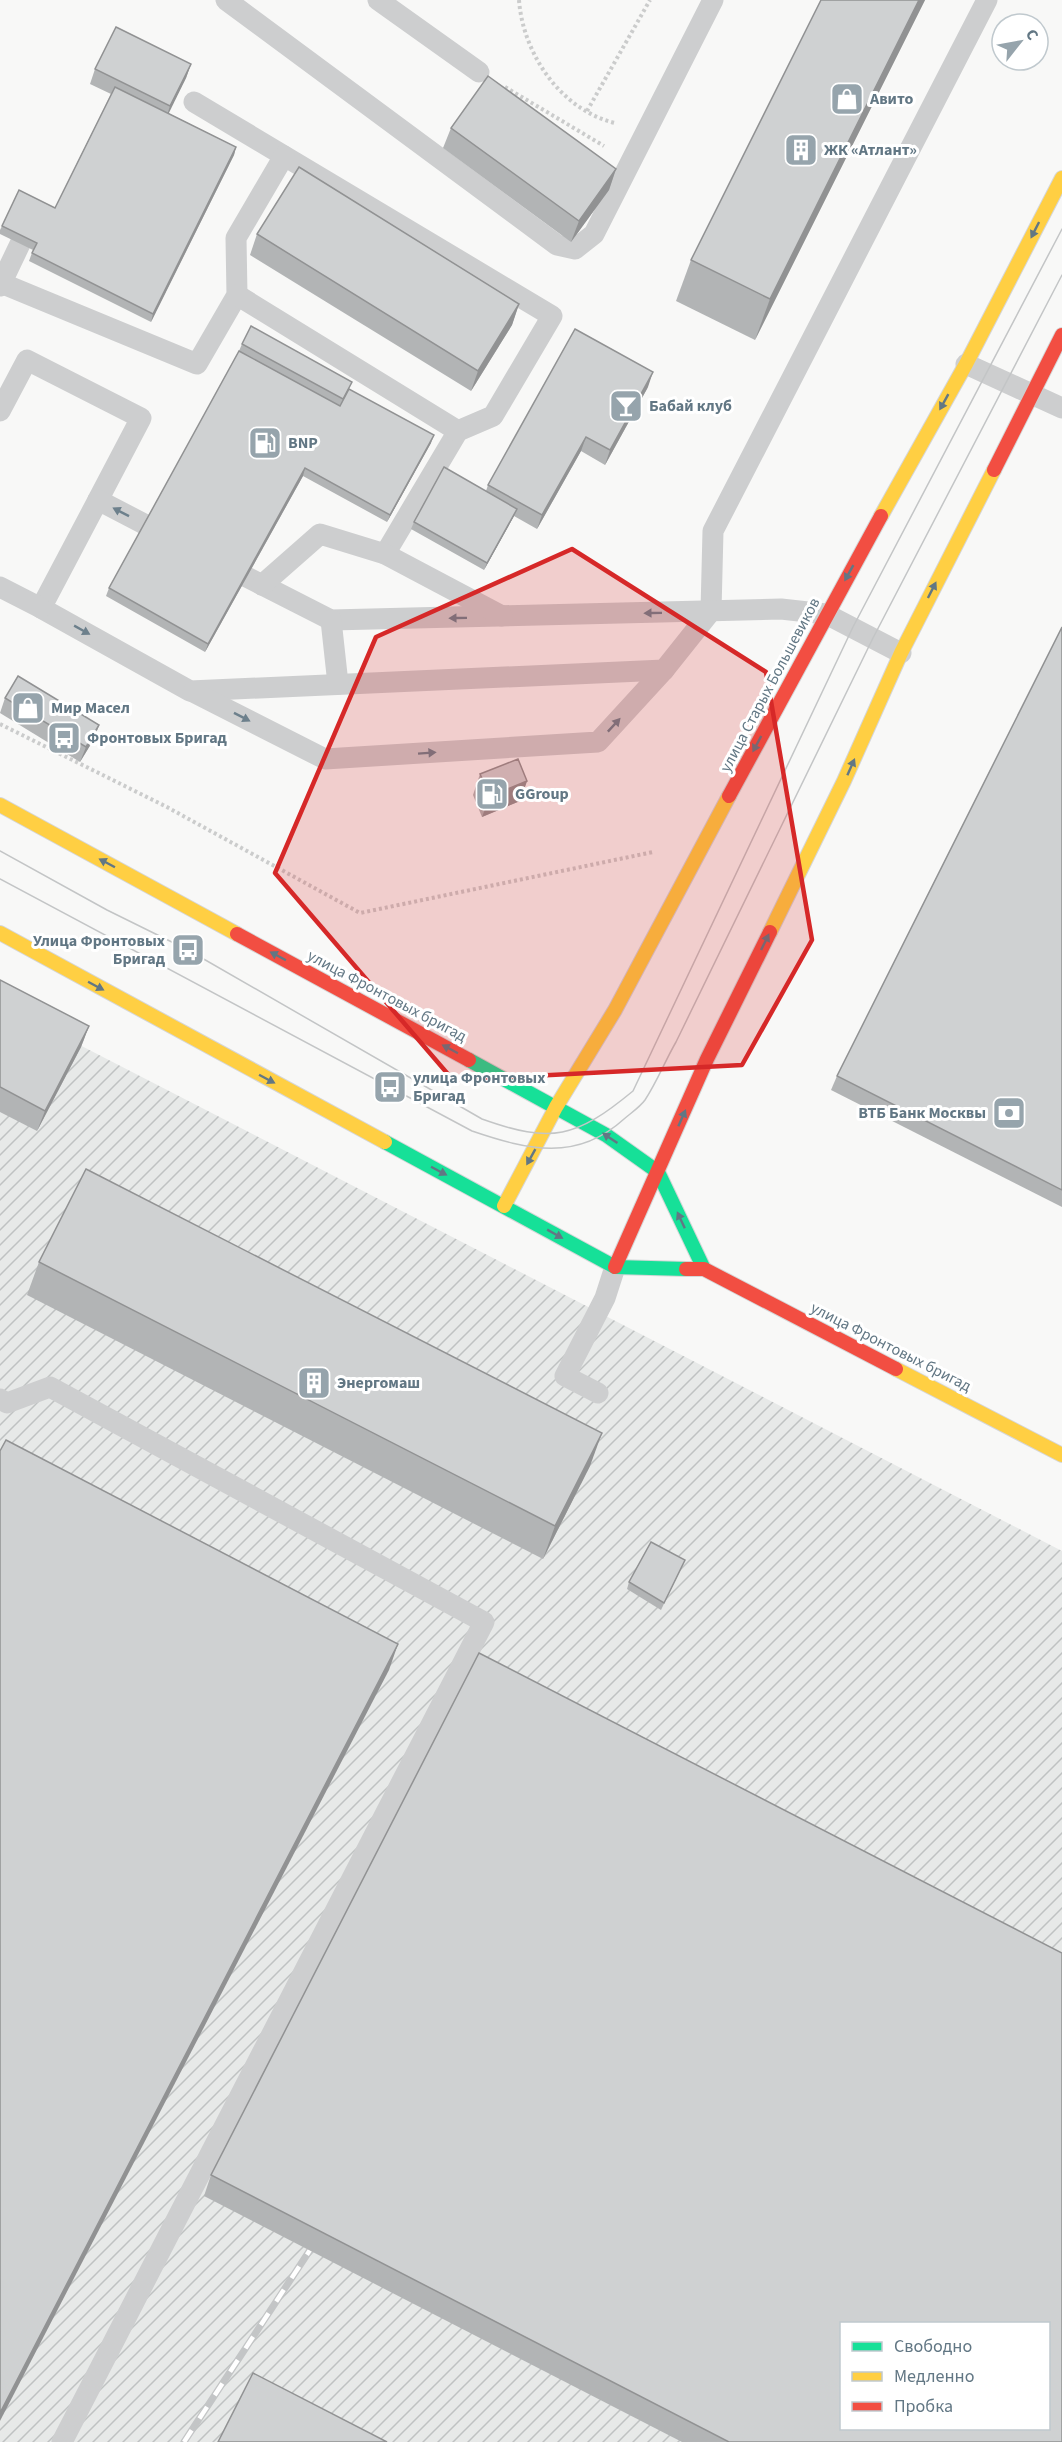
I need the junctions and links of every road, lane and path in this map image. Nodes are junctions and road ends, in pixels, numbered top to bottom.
1 (226, 0) edge
2 (378, 0) edge
3 (519, 0) edge
4 (650, 0) edge
5 (713, 0) edge
6 (987, 0) edge
7 (478, 72) joint
8 (194, 102) dead end
9 (587, 111) junction
10 (646, 131) junction
11 (284, 156) junction
12 (631, 162) junction
13 (1062, 178) edge
14 (20, 244) edge
15 (1, 284) edge
16 (237, 295) junction
17 (1062, 335) edge
18 (966, 364) junction
19 (1031, 394) junction
20 (1062, 408) edge
21 (0, 411) edge
22 (458, 431) junction
23 (98, 500) junction
24 (385, 554) junction
25 (262, 585) junction
26 (0, 587) edge
27 (41, 608) junction
28 (711, 611) junction
29 (826, 614) junction
30 (503, 616) junction
31 (331, 620) junction
32 (901, 653) junction
33 (664, 670) junction
34 (338, 684) junction
35 (190, 690) junction
36 (0, 724) edge
37 (0, 805) edge
38 (653, 852) dead end
39 (0, 933) edge
40 (556, 1107) junction
41 (658, 1172) junction
42 (504, 1206) junction
43 (615, 1267) junction
44 (704, 1269) junction
45 (598, 1393) dead end
46 (0, 1399) edge
47 (1062, 1455) edge
48 (62, 2442) edge

1 - 12 lane
2 - 7 lane
3 - 9 path
4 - 9 path
5 - 10 lane
6 - 28 lane
7 - 12 path
8 - 11 lane
9 - 10 path
10 - 12 lane
11 - 16 lane
11 - 22 lane
13 -> 18 main road, улица Старых Большевиков
14 - 15 lane
15 - 16 lane
16 - 22 lane
17 - 19 main road
18 - 19 lane
18 -> 29 main road, улица Старых Большевиков
19 - 20 lane
32 -> 19 main road
21 - 23 lane
22 - 24 lane
25 -> 23 lane
23 - 27 lane
24 - 25 lane
24 - 30 lane
25 - 31 lane
26 - 27 lane
27 -> 35 lane
28 - 29 lane
28 -> 30 lane
28 - 33 lane
29 - 32 lane
29 -> 40 main road, улица Старых Большевиков
30 -> 31 lane
31 - 34 lane
41 -> 32 main road
33 - 34 lane
35 -> 33 lane
34 - 35 lane
36 - 38 path
40 -> 37 main road, улица Фронтовых бригад
39 -> 42 main road, улица Фронтовых бригад
41 -> 40 main road, улица Фронтовых бригад
40 -> 42 main road, улица Старых Большевиков
41 - 43 main road
44 -> 41 main road, улица Фронтовых бригад
42 -> 43 main road, улица Фронтовых бригад
43 - 44 main road, улица Фронтовых бригад
43 - 45 lane
44 - 47 main road, улица Фронтовых бригад
46 - 48 lane

